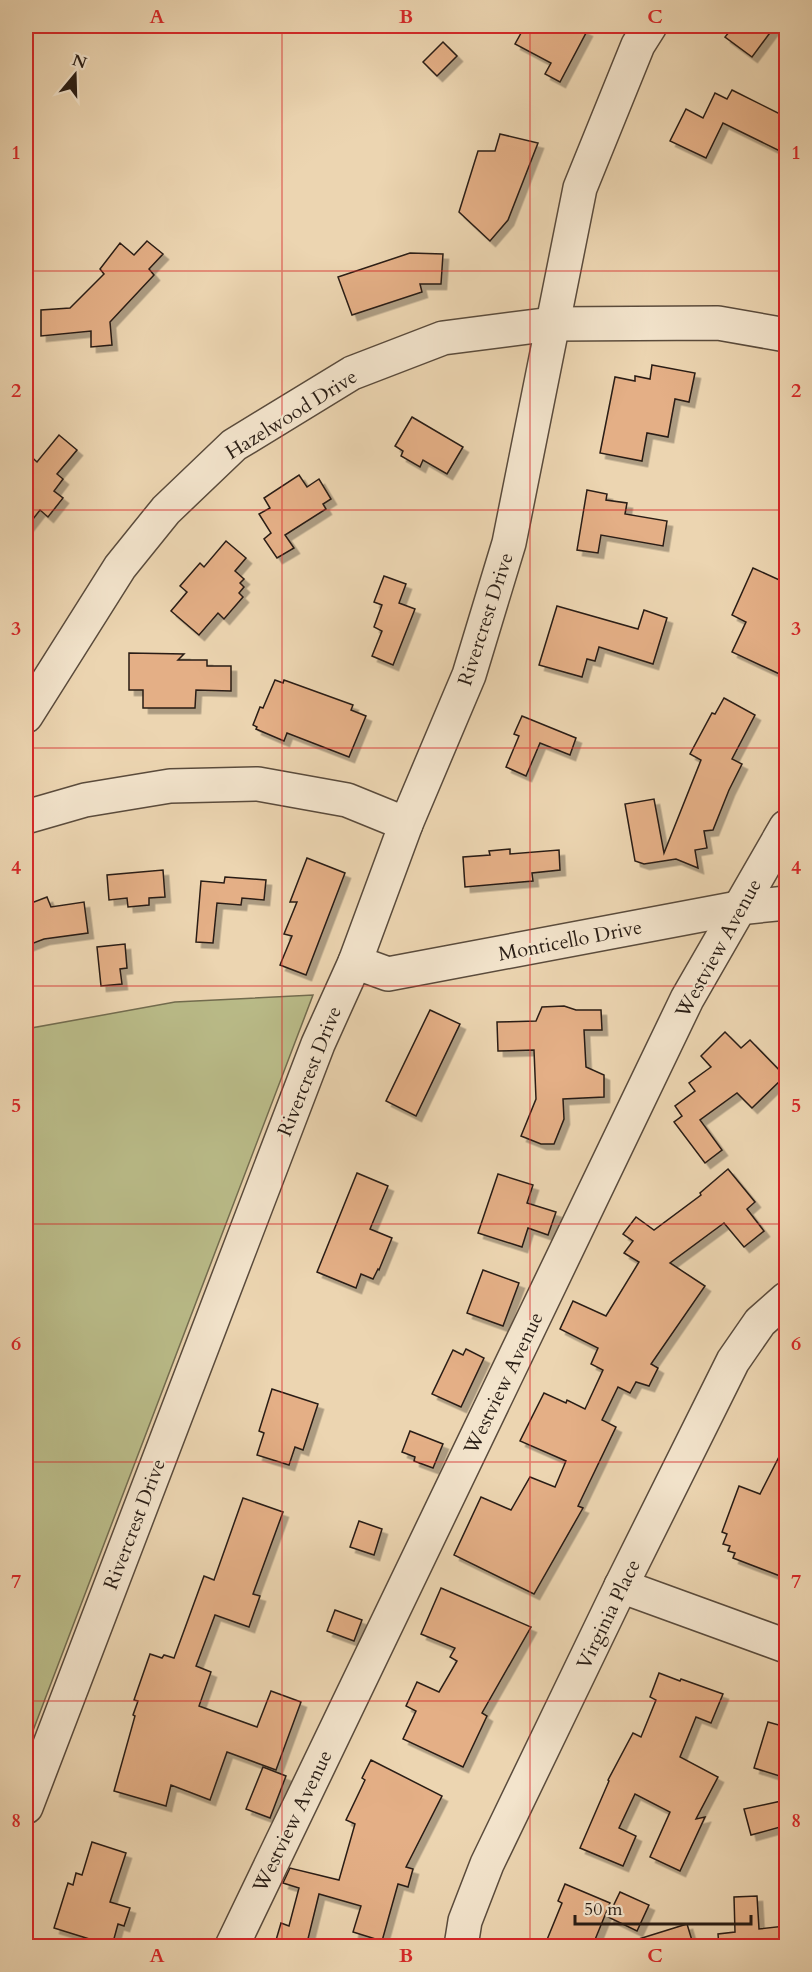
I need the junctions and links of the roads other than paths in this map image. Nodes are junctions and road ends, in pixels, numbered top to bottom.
1 (650, 26) edge
2 (552, 324) junction
3 (786, 335) edge
4 (26, 716) edge
5 (26, 817) edge
6 (406, 824) junction
7 (786, 827) edge
8 (786, 903) edge
9 (738, 908) junction
10 (355, 962) junction
11 (786, 1299) edge
12 (621, 1586) junction
13 (786, 1646) edge
14 (26, 1807) edge
15 (232, 1947) edge
16 (461, 1947) edge

1 - 2 street, Rivercrest Drive
2 - 3 street, Hazelwood Drive
2 - 4 street, Hazelwood Drive
2 - 6 street, Rivercrest Drive
5 - 6 street
6 - 10 street, Rivercrest Drive
7 - 9 street, Westview Avenue
8 - 9 street, Monticello Drive
9 - 10 street, Monticello Drive
9 - 15 street, Westview Avenue
10 - 14 street, Rivercrest Drive
11 - 12 street, Virginia Place
12 - 13 street
12 - 16 street, Virginia Place

